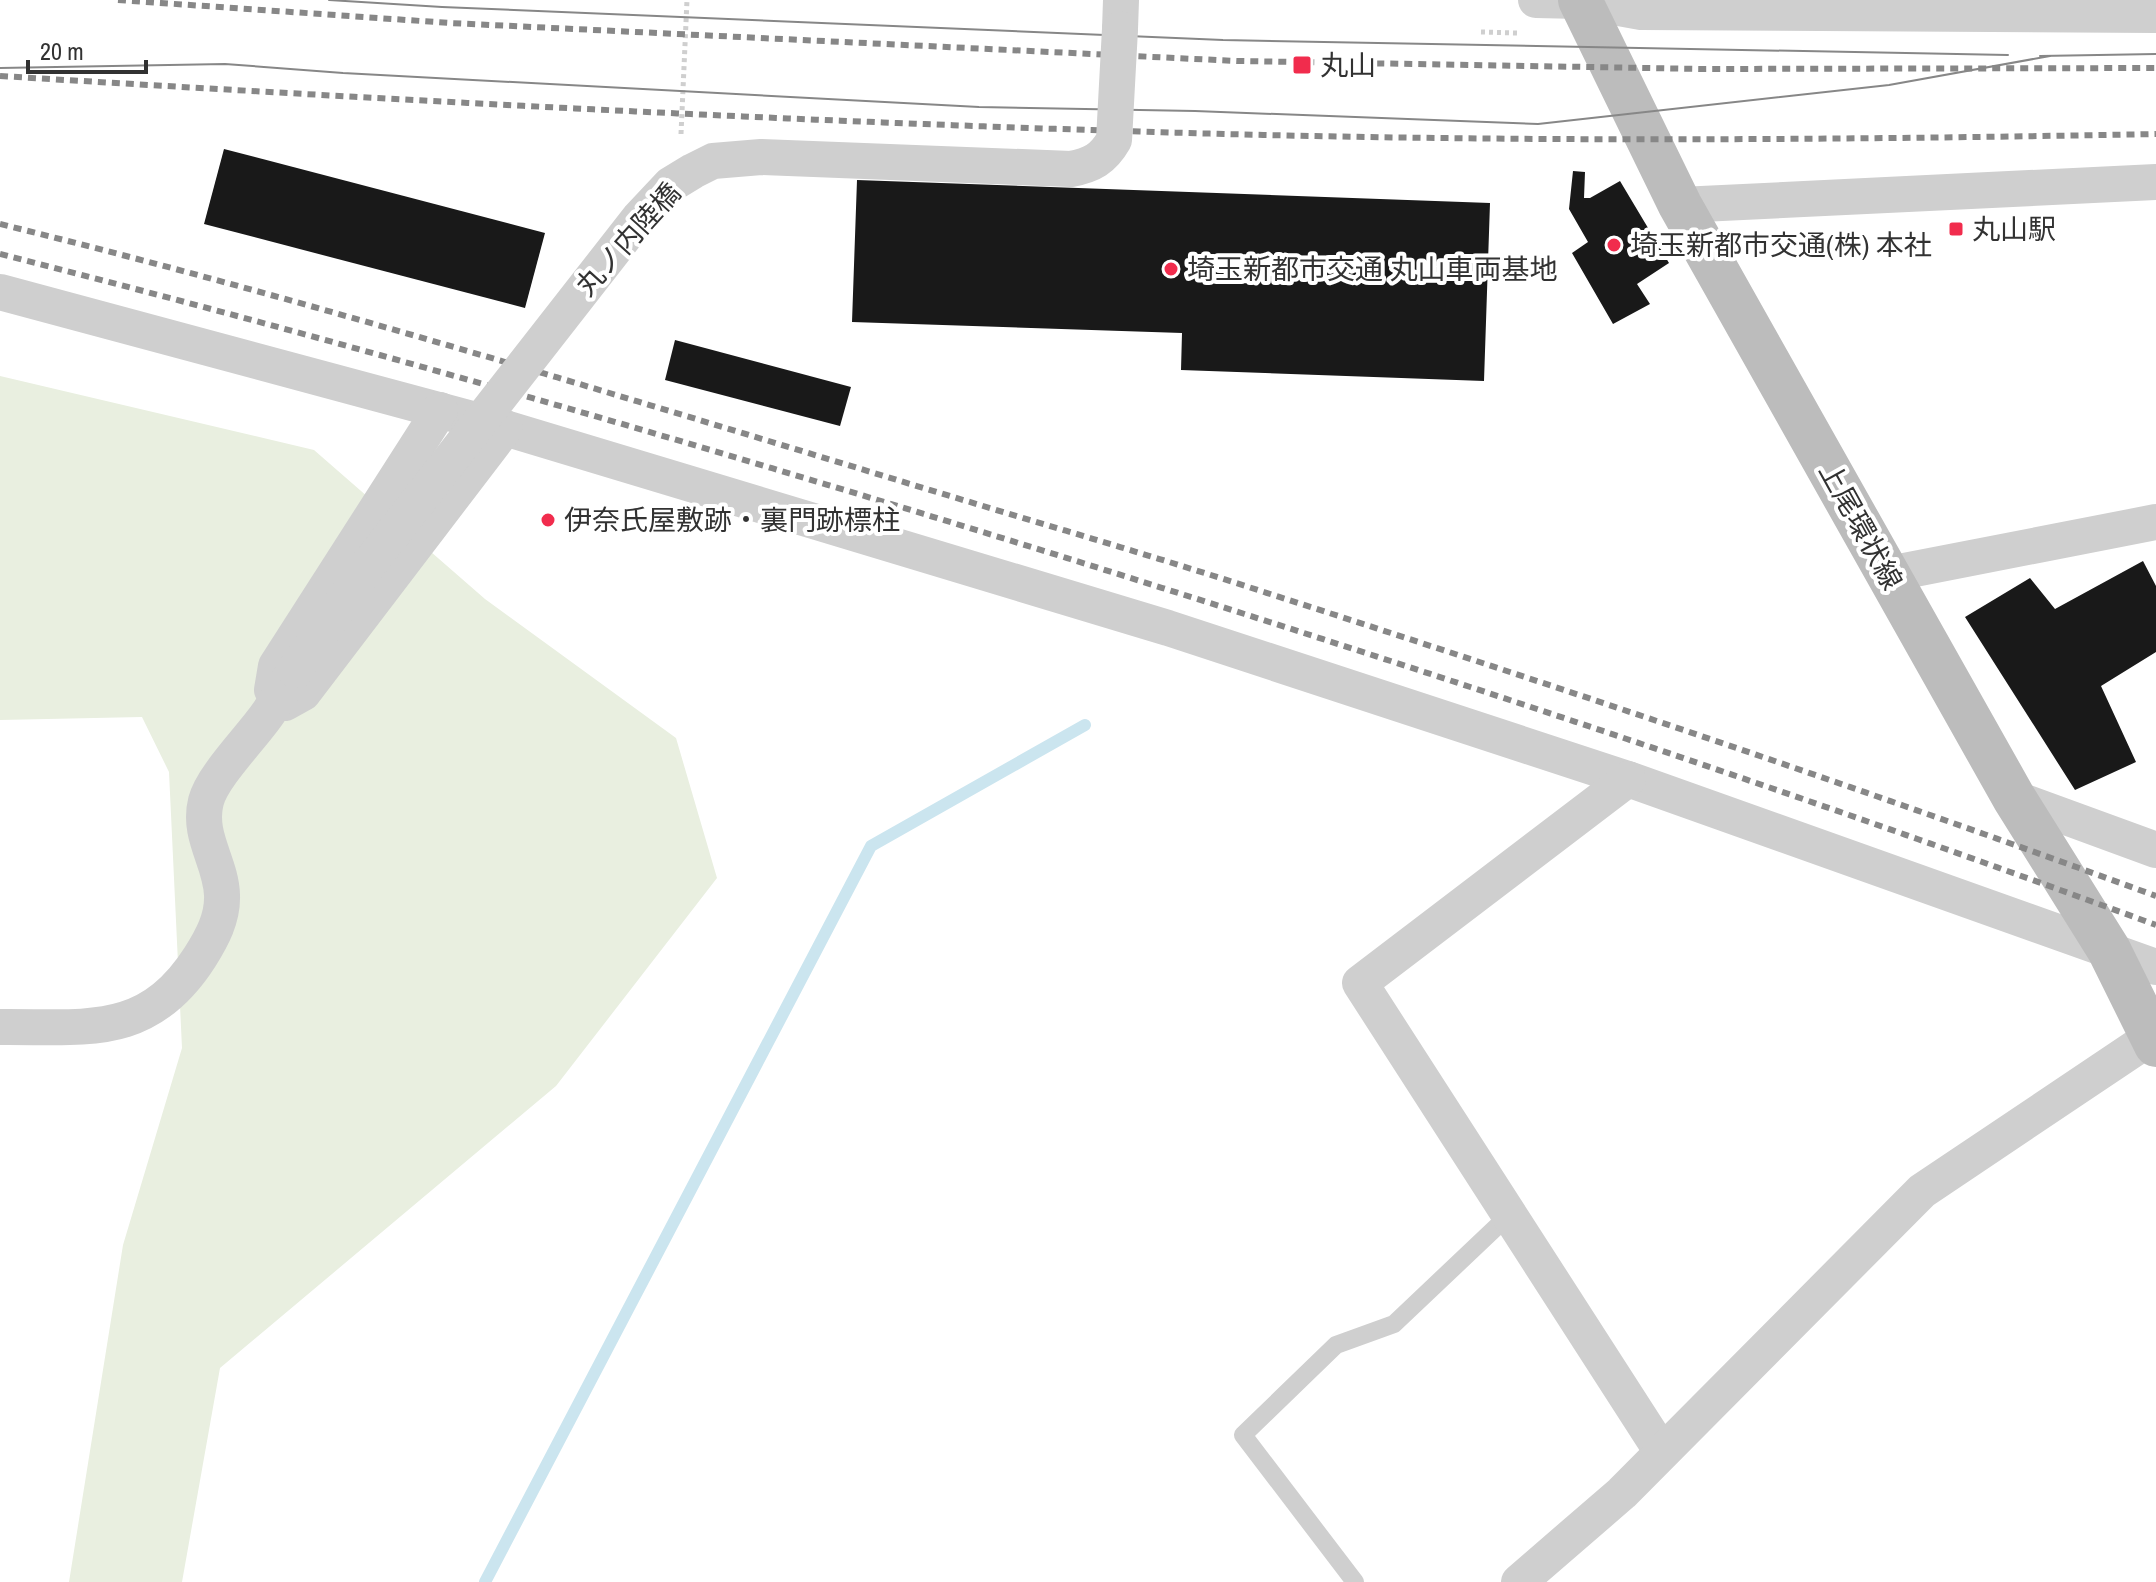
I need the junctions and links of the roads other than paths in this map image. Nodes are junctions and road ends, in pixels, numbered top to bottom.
1 (1536, 0) edge
2 (1580, 0) edge
3 (1120, 14) edge
4 (2156, 15) edge
5 (2156, 182) edge
6 (1680, 205) junction
7 (0, 292) edge
8 (440, 410) junction
9 (505, 428) junction
10 (2156, 522) edge
11 (1889, 574) junction
12 (269, 711) junction
13 (1628, 779) junction
14 (2014, 798) junction
15 (2156, 850) edge
16 (2109, 950) junction
17 (2156, 967) edge
18 (0, 1027) edge
19 (2155, 1038) edge
20 (1509, 1215) junction
21 (1662, 1452) junction
22 (1355, 1582) edge
23 (1519, 1582) edge

1 - 2 street
2 - 4 street
2 - 6 main road, 上尾環状線
3 - 12 street, 丸ノ内陸橋, bridge
5 - 6 street
6 - 11 main road, 上尾環状線
7 - 8 street
8 - 9 street
8 - 12 street
9 - 12 street
9 - 13 street
10 - 11 street
11 - 14 main road, 上尾環状線
12 - 18 street, 丸ノ内陸橋
13 - 16 street
13 - 20 street
14 - 15 street
14 - 16 main road, 上尾環状線
16 - 17 street
16 - 19 main road, 上尾環状線
19 - 21 street
20 - 21 street
20 - 22 lane
21 - 23 street

